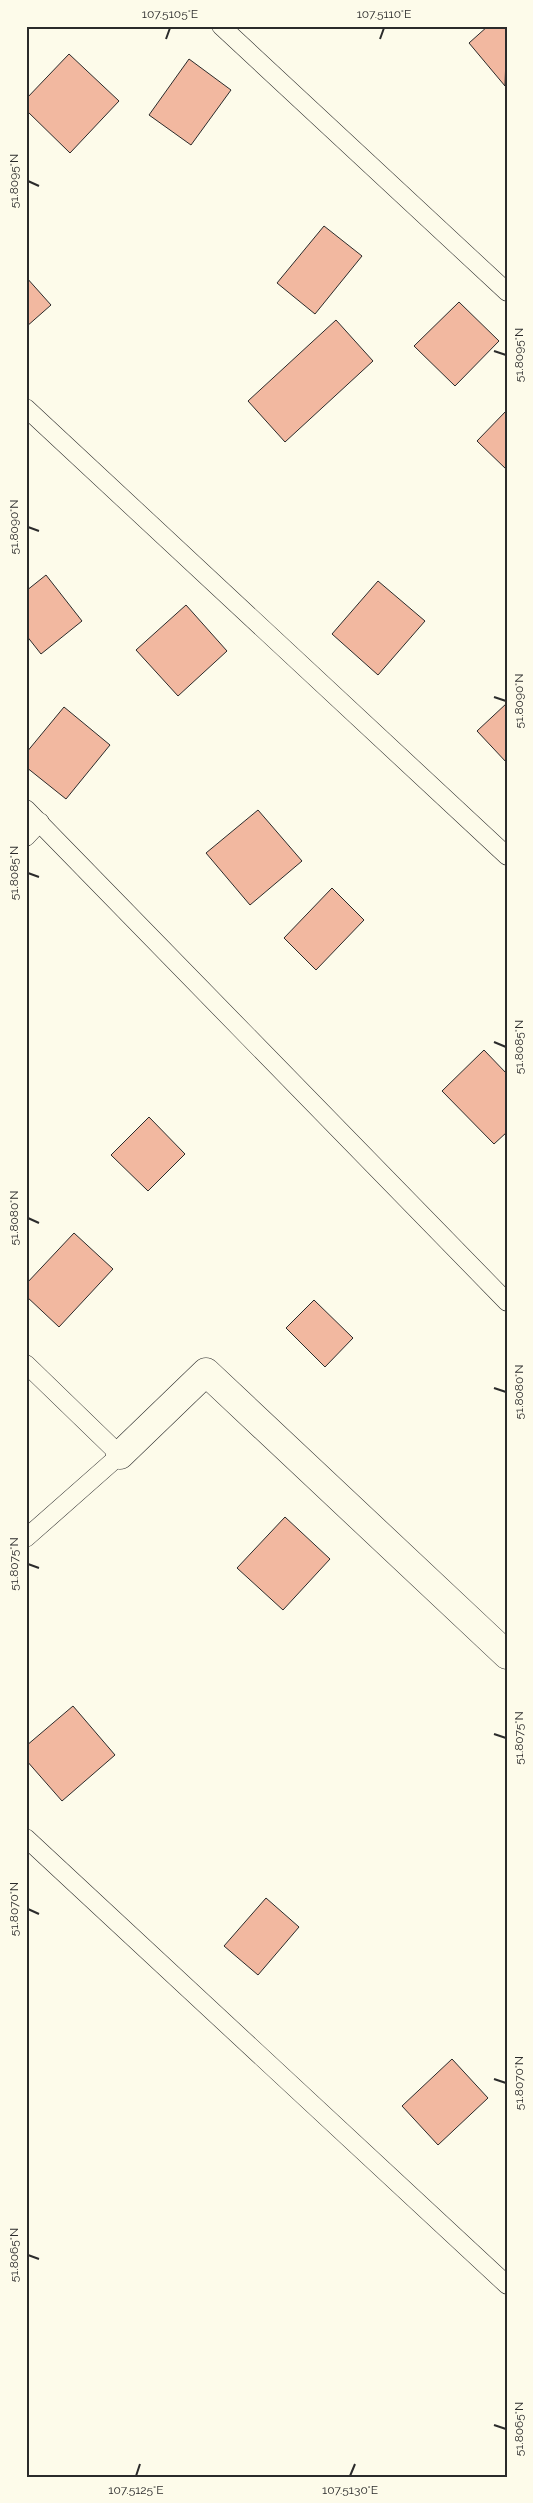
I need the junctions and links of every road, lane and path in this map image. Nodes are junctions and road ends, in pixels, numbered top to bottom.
1 (221, 26) edge
2 (507, 292) edge
3 (26, 408) edge
4 (26, 809) edge
5 (40, 822) junction
6 (26, 837) edge
7 (507, 856) edge
8 (507, 1302) edge
9 (26, 1364) edge
10 (120, 1455) junction
11 (26, 1538) edge
12 (507, 1655) edge
13 (26, 1838) edge
14 (507, 2285) edge

1 - 2 lane
3 - 7 lane
4 - 5 lane
5 - 6 lane
5 - 8 lane
9 - 10 lane
10 - 11 lane
10 - 12 street
13 - 14 lane

